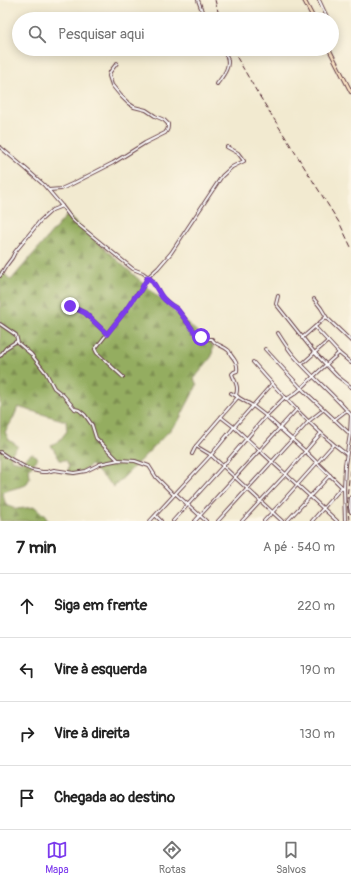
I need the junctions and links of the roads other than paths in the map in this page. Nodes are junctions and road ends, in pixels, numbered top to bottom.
1 (198, 0) edge
2 (304, 0) edge
3 (319, 0) edge
4 (203, 12) edge
5 (310, 12) edge
6 (325, 12) edge
7 (227, 56) edge
8 (333, 56) edge
9 (117, 63) dead end
10 (217, 84) dead end
11 (351, 92) edge
12 (0, 147) edge
13 (227, 147) dead end
14 (49, 190) junction
15 (62, 206) junction
16 (0, 276) edge
17 (148, 277) junction
18 (278, 296) dead end
19 (314, 299) dead end
20 (66, 303) dead end
21 (326, 317) junction
22 (0, 324) edge
23 (315, 327) junction
24 (278, 333) dead end
25 (107, 334) junction
26 (302, 338) junction
27 (17, 341) junction
28 (328, 341) junction
29 (351, 341) edge
30 (265, 349) dead end
31 (314, 352) junction
32 (339, 353) junction
33 (0, 356) edge
34 (253, 362) dead end
35 (351, 363) edge
36 (302, 364) junction
37 (326, 365) junction
38 (314, 376) junction
39 (124, 377) dead end
40 (272, 384) junction
41 (351, 387) edge
42 (302, 389) junction
43 (231, 393) dead end
44 (238, 397) junction
45 (285, 398) junction
46 (253, 406) junction
47 (297, 409) junction
48 (323, 410) junction
49 (347, 410) junction
50 (351, 414) edge
51 (266, 416) junction
52 (221, 417) junction
53 (334, 420) junction
54 (309, 421) junction
55 (234, 427) junction
56 (280, 428) junction
57 (321, 433) junction
58 (350, 434) junction
59 (246, 439) junction
60 (292, 440) junction
61 (334, 445) junction
62 (196, 446) junction
63 (260, 450) junction
64 (305, 451) junction
65 (0, 452) edge
66 (192, 454) dead end
67 (346, 454) junction
68 (211, 455) junction
69 (119, 460) junction
70 (272, 462) junction
71 (317, 463) junction
72 (223, 466) junction
73 (286, 474) junction
74 (330, 475) junction
75 (235, 478) junction
76 (297, 485) junction
77 (343, 488) junction
78 (247, 490) junction
79 (175, 494) junction
80 (309, 496) junction
81 (351, 497) edge
82 (260, 501) junction
83 (188, 504) junction
84 (351, 506) edge
85 (323, 508) junction
86 (272, 512) junction
87 (351, 512) edge
88 (200, 515) junction
89 (156, 516) junction
90 (150, 521) edge
91 (161, 521) edge
92 (173, 521) edge
93 (195, 521) edge
94 (206, 521) edge
95 (218, 521) edge
96 (242, 521) edge
97 (264, 521) edge
98 (282, 521) edge
99 (287, 521) edge
100 (312, 521) edge
101 (337, 521) edge
102 (345, 521) edge

1 - 4 street
2 - 5 street
3 - 6 street
7 - 10 street
8 - 11 street
9 - 14 street
12 - 14 street
13 - 17 street
14 - 15 street
15 - 16 street
15 - 17 street
17 - 25 street
17 - 44 street
18 - 26 street
19 - 21 street
20 - 25 street
21 - 23 street
21 - 29 street
22 - 27 street
23 - 26 street
23 - 28 street
24 - 36 street
25 - 39 street
26 - 31 street
27 - 33 street
27 - 69 street
28 - 31 street
28 - 32 street
30 - 42 street
31 - 36 street
31 - 37 street
32 - 35 street
32 - 37 street
34 - 40 street
36 - 38 street
37 - 38 street
37 - 41 street
38 - 42 street
38 - 49 street
40 - 45 street
40 - 46 street
42 - 45 street
42 - 48 street
43 - 44 street
44 - 46 street
44 - 52 street
45 - 47 street
45 - 51 street
46 - 51 street
46 - 55 street
47 - 54 street
47 - 56 street
48 - 53 street
48 - 54 street
49 - 50 street
49 - 53 street
50 - 58 street
51 - 56 street
51 - 59 street
52 - 55 street
52 - 62 street
53 - 58 street
54 - 57 street
54 - 60 street
55 - 59 street
55 - 68 street
56 - 60 street
56 - 63 street
57 - 61 street
57 - 64 street
58 - 67 street
59 - 63 street
59 - 72 street
60 - 64 street
60 - 70 street
61 - 67 street
61 - 71 street
62 - 66 street
62 - 68 street
63 - 70 street
63 - 75 street
64 - 71 street
64 - 73 street
65 - 69 street
67 - 77 street
68 - 72 street
68 - 79 street
69 - 79 street
70 - 73 street
70 - 78 street
71 - 74 street
71 - 76 street
72 - 75 street
72 - 83 street
73 - 76 street
73 - 82 street
74 - 77 street
74 - 80 street
75 - 78 street
75 - 88 street
76 - 80 street
76 - 86 street
77 - 85 street
77 - 102 street
78 - 82 street
78 - 95 street
79 - 83 street
79 - 89 street
80 - 85 street
80 - 99 street
81 - 84 street
82 - 86 street
82 - 96 street
83 - 88 street
83 - 92 street
84 - 87 street
85 - 100 street
85 - 101 street
86 - 97 street
86 - 98 street
88 - 93 street
88 - 94 street
89 - 90 street
89 - 91 street

